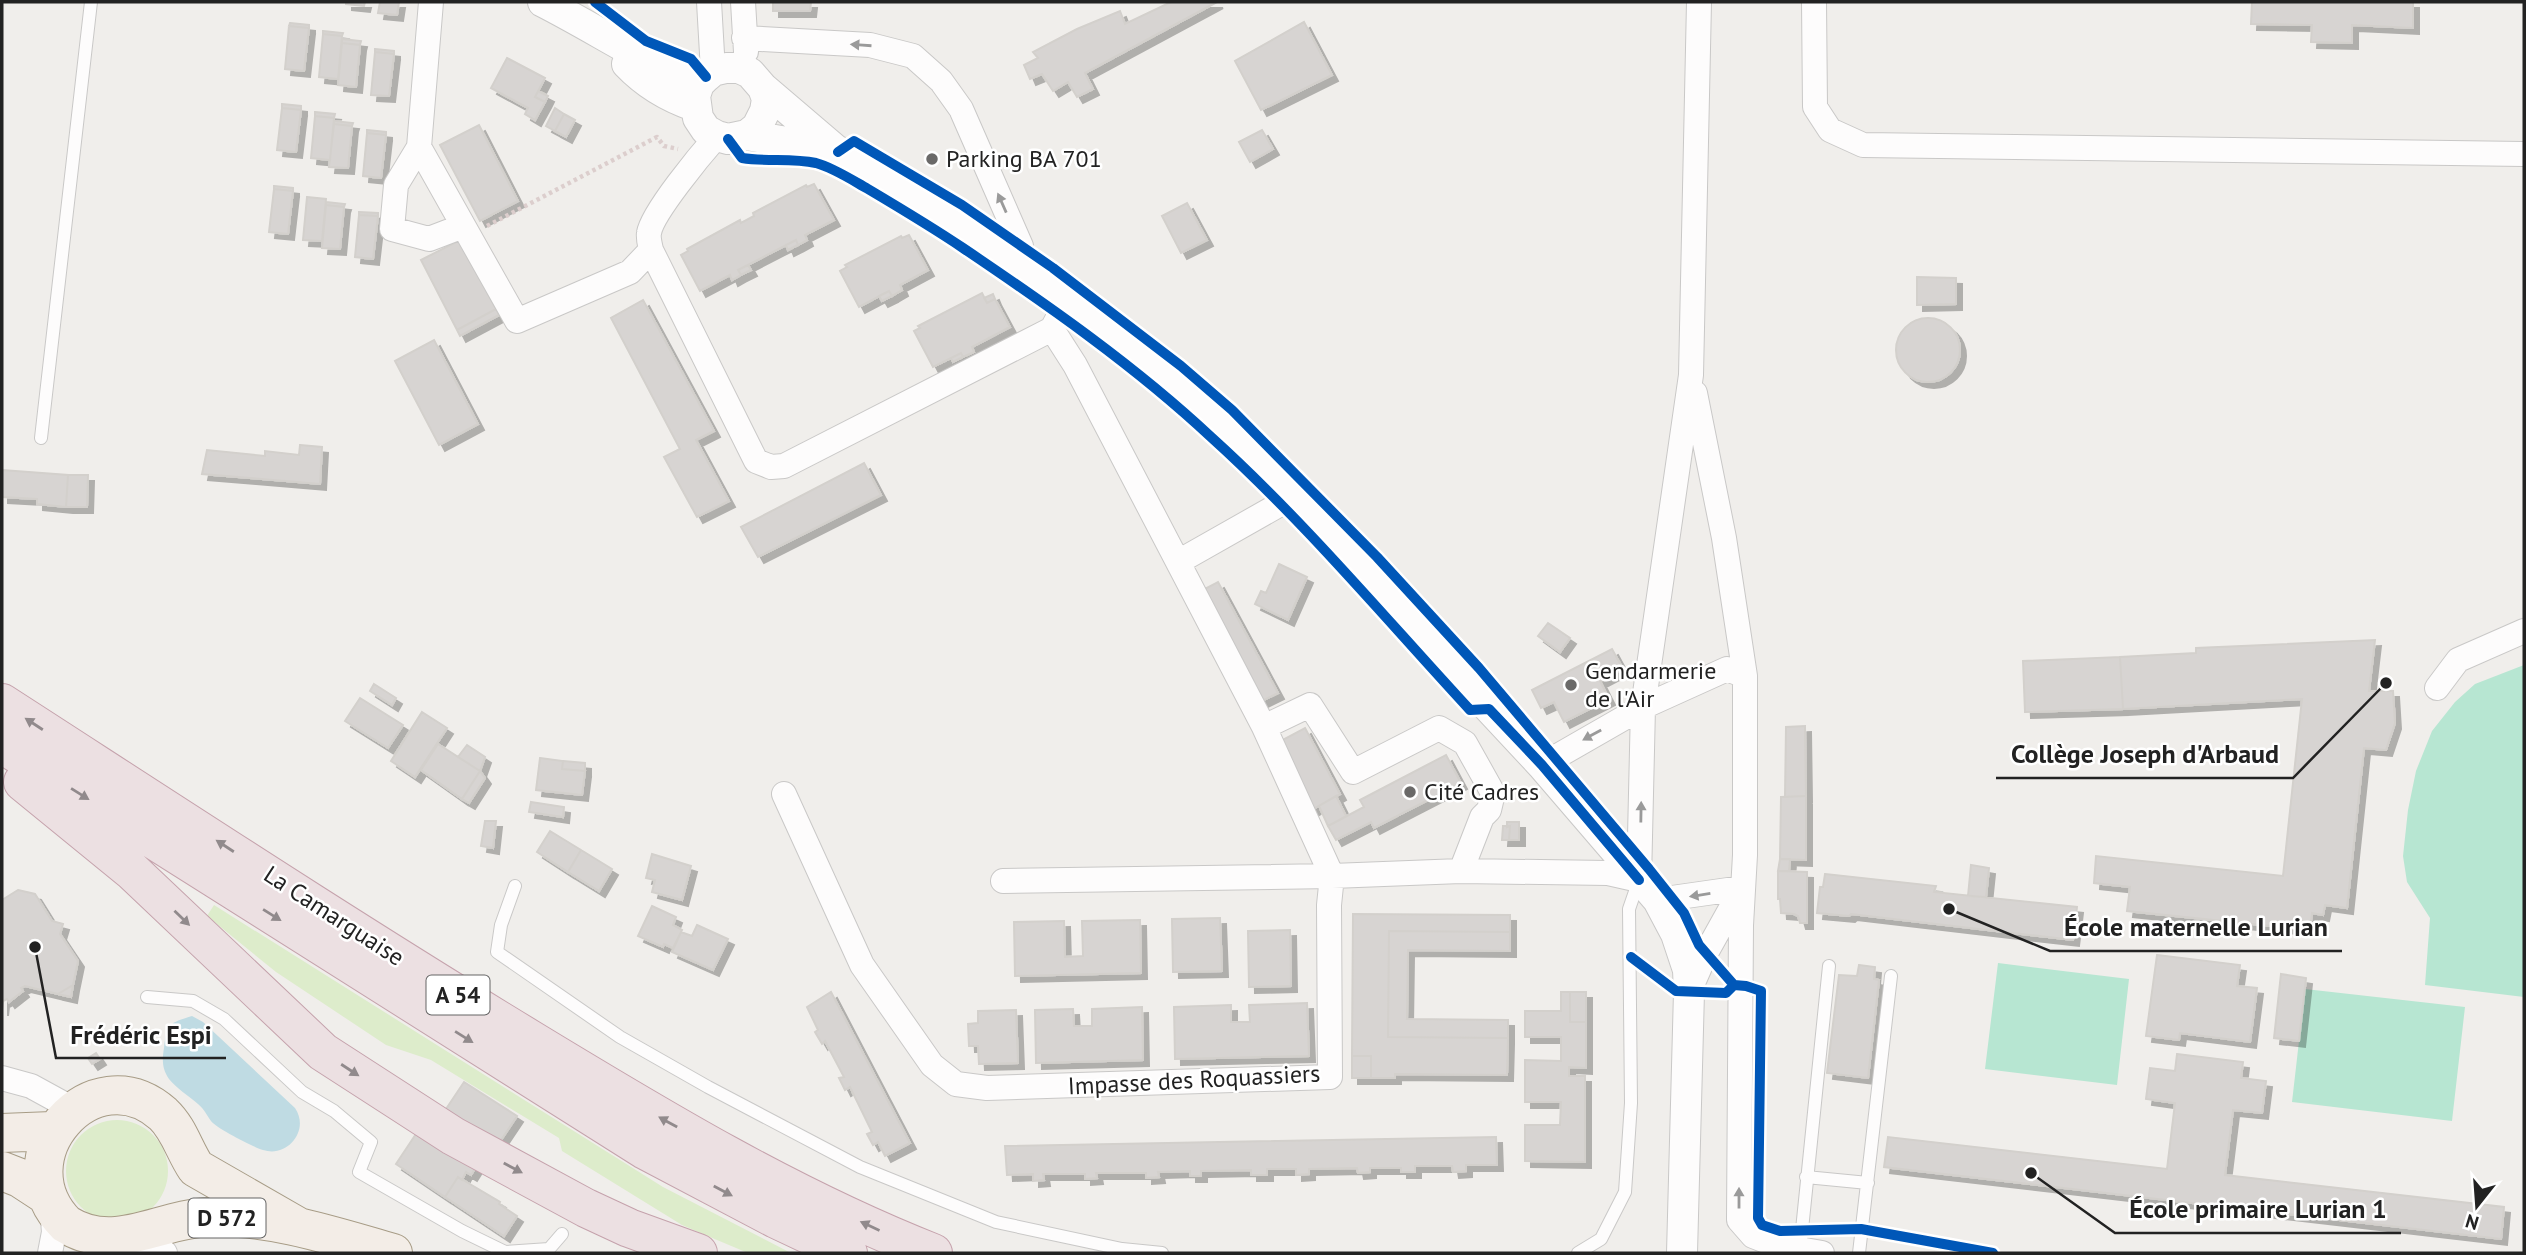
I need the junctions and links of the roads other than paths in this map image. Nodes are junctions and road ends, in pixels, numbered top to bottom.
1 (91, 2) edge
2 (431, 2) edge
3 (543, 2) edge
4 (709, 2) edge
5 (743, 2) edge
6 (1699, 2) edge
7 (1814, 2) edge
8 (744, 38) junction
9 (757, 81) junction
10 (702, 87) junction
11 (747, 135) junction
12 (717, 136) junction
13 (419, 147) junction
14 (838, 152) junction
15 (2524, 154) edge
16 (465, 229) junction
17 (651, 250) junction
18 (1024, 267) junction
19 (1069, 299) junction
20 (1052, 330) junction
21 (1691, 375) junction
22 (41, 438) dead end
23 (1291, 498) junction
24 (1178, 562) junction
25 (2524, 631) edge
26 (1745, 676) junction
27 (2437, 688) dead end
28 (2, 703) edge
29 (1643, 707) junction
30 (1264, 727) junction
31 (2, 744) edge
32 (2, 765) edge
33 (1542, 765) junction
34 (784, 794) dead end
35 (1461, 871) junction
36 (1332, 876) junction
37 (1003, 881) dead end
38 (515, 886) dead end
39 (1742, 888) junction
40 (1649, 890) junction
41 (1829, 966) dead end
42 (1891, 976) dead end
43 (1689, 992) junction
44 (147, 997) dead end
45 (2, 1078) edge
46 (63, 1120) junction
47 (2, 1133) edge
48 (186, 1154) junction
49 (2, 1171) edge
50 (1806, 1177) junction
51 (1868, 1183) junction
52 (49, 1202) junction
53 (297, 1226) junction
54 (562, 1234) dead end
55 (162, 1241) edge
56 (103, 1246) edge
57 (1811, 1251) edge
58 (50, 1253) edge
59 (393, 1253) edge
60 (698, 1253) edge
61 (848, 1253) edge
62 (933, 1253) edge
63 (1162, 1253) edge
64 (1578, 1253) edge
65 (1682, 1253) edge
66 (1859, 1253) edge

1 - 22 lane
2 - 13 street
3 - 10 street
4 - 10 street
5 - 8 street
6 - 21 street
7 - 15 street
8 - 9 street
18 -> 8 street
9 - 10 street
9 - 11 street
9 - 14 street
10 - 12 street
11 - 12 street
11 - 14 street
12 - 17 street
13 - 16 street
13 - 16 street
14 - 18 street
16 - 17 street
17 - 20 street
18 - 19 street
19 - 20 street
19 - 23 street
20 - 24 street
21 - 26 street
21 - 29 street
23 - 24 street
23 - 33 street
24 - 30 street
25 - 27 street
26 - 29 street
26 - 39 street
62 -> 28 highway, La Camarguaise / A 54
29 -> 33 street
40 -> 29 street
30 - 35 street
30 - 36 street
31 -> 61 highway, La Camarguaise / A 54
32 -> 60 highway
33 - 40 street
34 - 36 street, Impasse des Roquassiers
35 - 36 street
35 - 40 street
36 - 37 street
38 - 63 lane
39 -> 40 street
39 - 43 street
57 -> 39 street
40 - 43 street
40 - 64 lane
41 - 50 lane
42 - 51 lane
43 - 65 street
44 - 54 lane
45 - 46 street
46 - 47 main road
46 - 48 main road
46 - 52 main road
48 - 53 main road, D 572
48 - 55 main road
49 - 52 main road
50 - 51 lane
50 - 57 lane
51 - 66 lane
52 - 56 main road
52 - 58 street
53 - 55 main road, D 572
53 - 59 main road, D 572
55 - 56 main road

